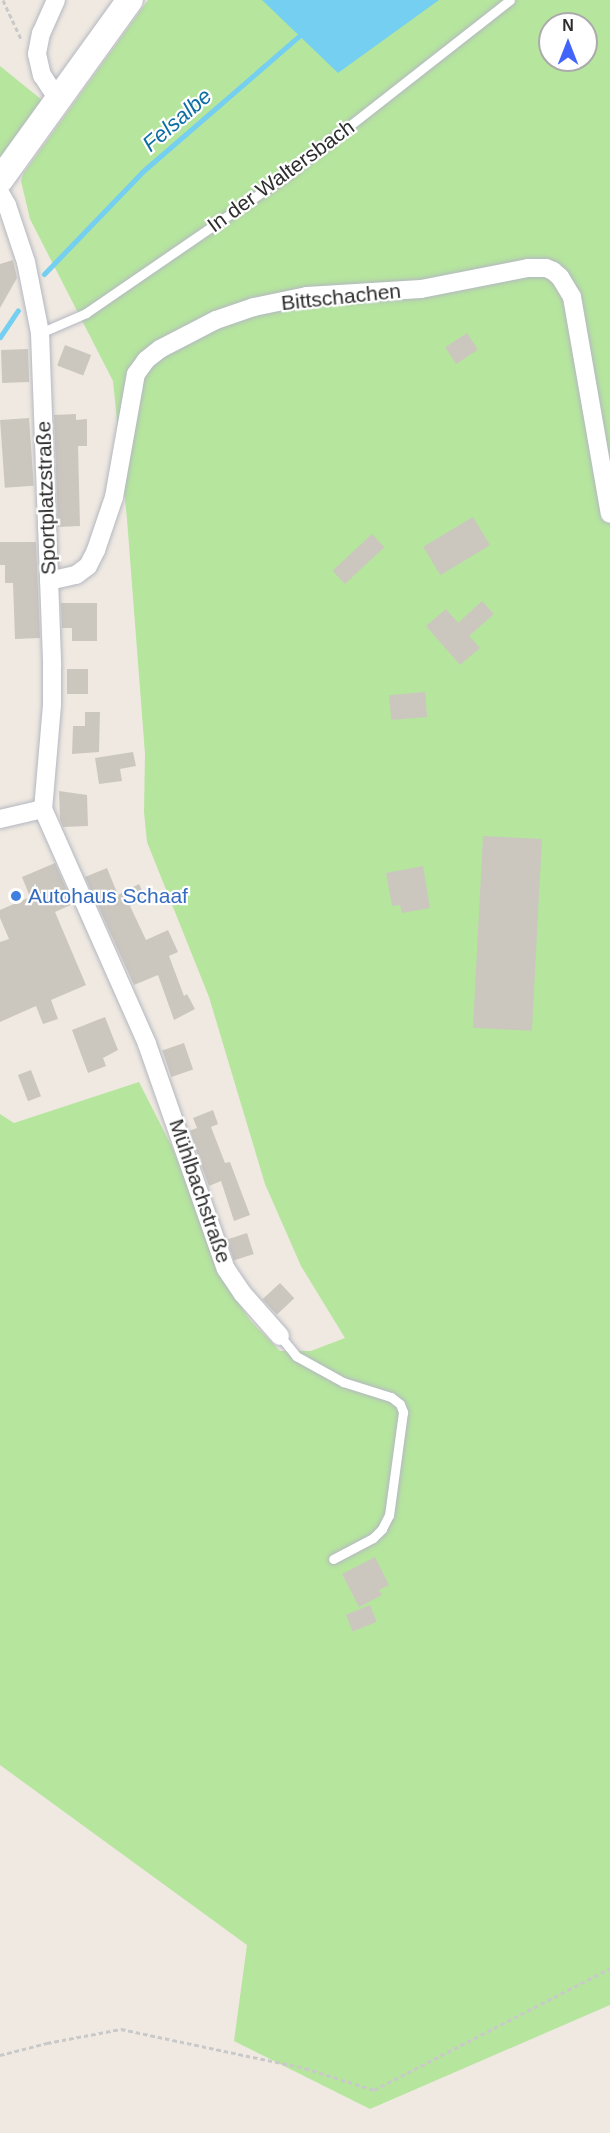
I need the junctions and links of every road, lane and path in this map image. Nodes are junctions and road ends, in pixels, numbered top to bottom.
1 (3, 0) edge
2 (56, 0) edge
3 (130, 0) edge
4 (510, 0) edge
5 (37, 54) junction
6 (57, 98) junction
7 (0, 180) edge
8 (0, 193) edge
9 (39, 333) junction
10 (610, 514) edge
11 (49, 581) junction
12 (43, 809) junction
13 (0, 819) edge
14 (279, 1336) joint
15 (333, 1559) dead end
16 (610, 1968) edge
17 (0, 2055) edge

1 - 5 path
2 - 5 street
3 - 6 main road
4 - 9 lane, In der Waltersbach
5 - 6 street
6 - 7 main road
8 - 9 street, Sportplatzstraße
9 - 11 street, Sportplatzstraße
10 - 11 street, Bittschachen
11 - 12 street, Sportplatzstraße
12 - 13 street
12 - 14 street, Mühlbachstraße
14 - 15 lane, Mühlbachstraße
16 - 17 path

